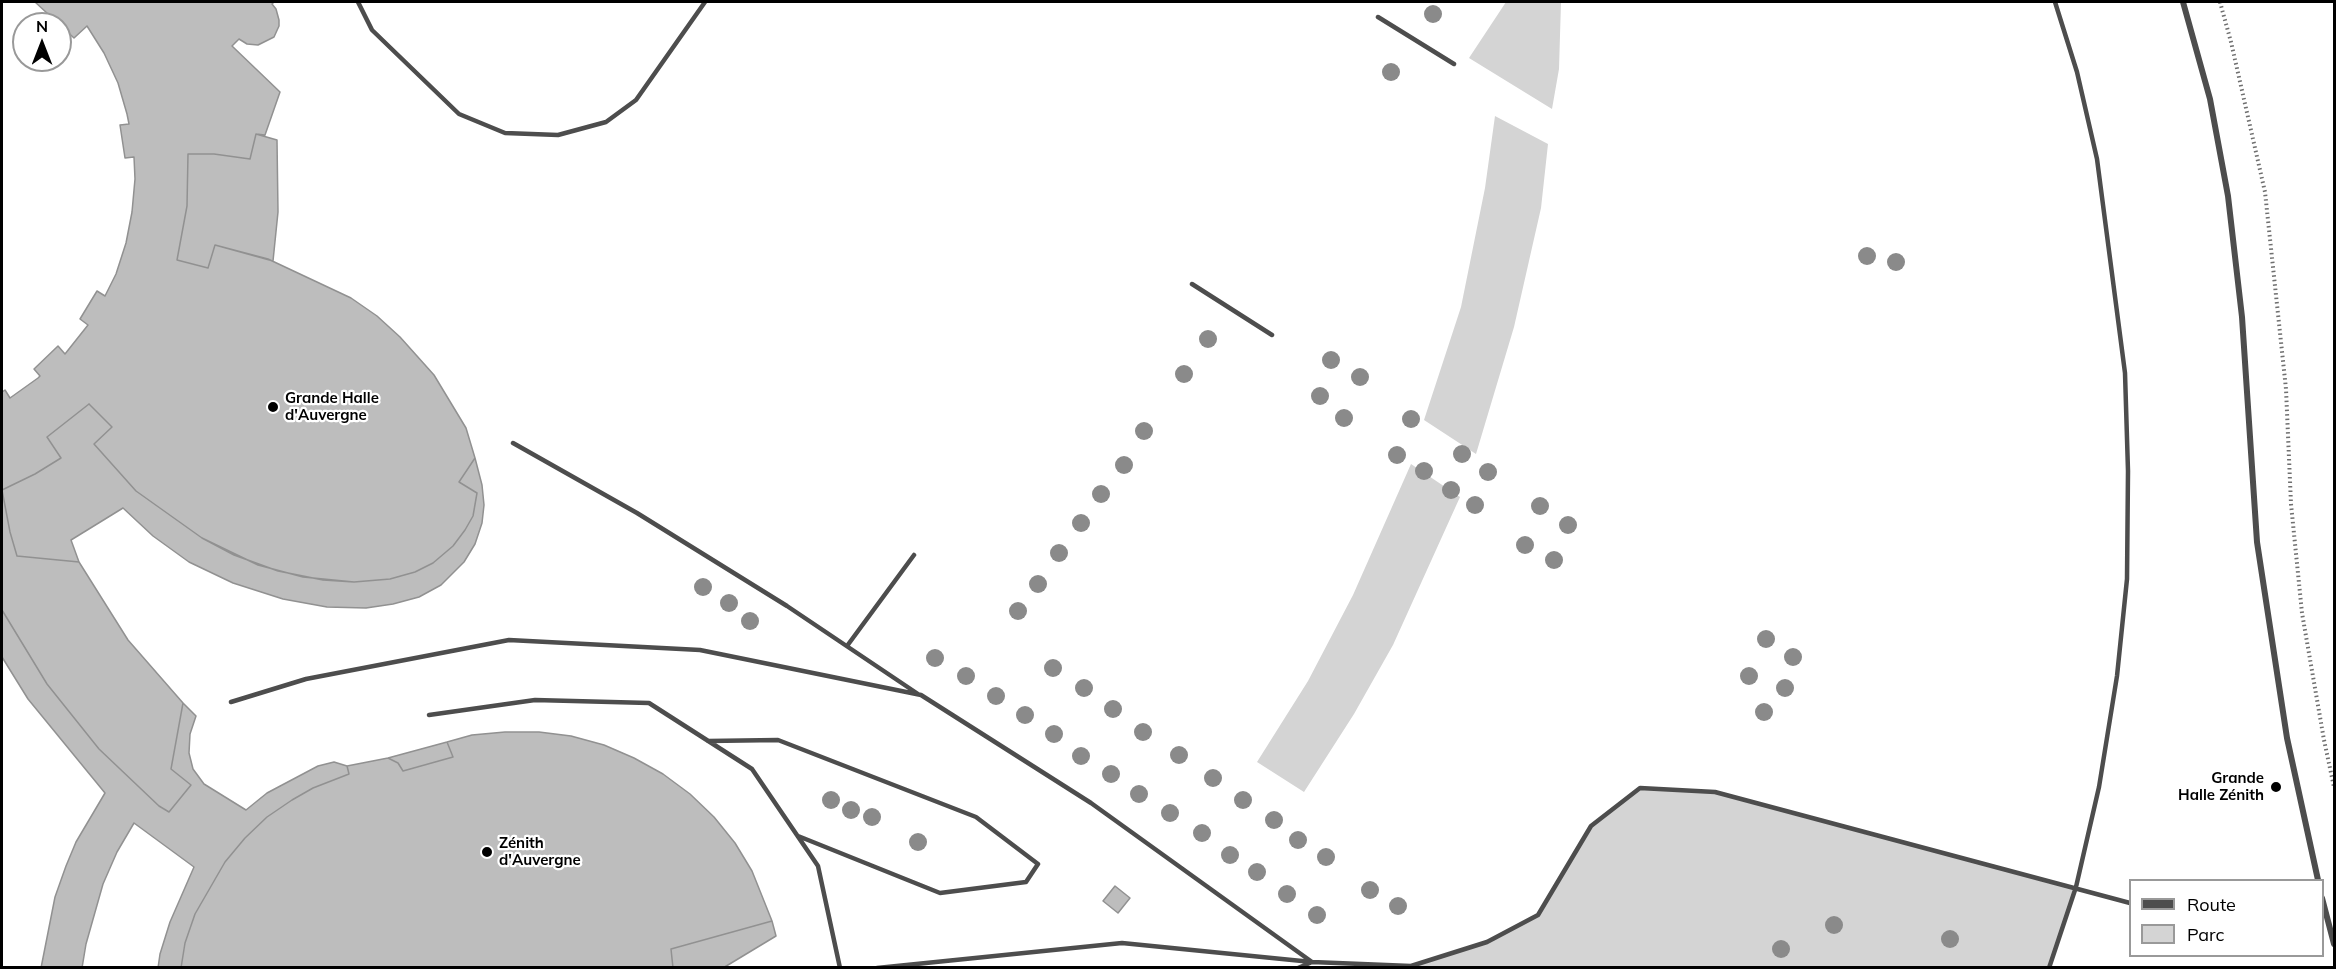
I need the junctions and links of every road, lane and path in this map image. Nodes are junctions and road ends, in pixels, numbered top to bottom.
1 (358, 2) edge
2 (705, 2) edge
3 (2055, 2) edge
4 (2183, 2) edge
5 (2220, 2) edge
6 (1378, 17) dead end
7 (1454, 64) dead end
8 (1192, 284) dead end
9 (1272, 335) dead end
10 (513, 443) dead end
11 (914, 555) dead end
12 (848, 646) junction
13 (921, 695) junction
14 (231, 702) dead end
15 (429, 715) dead end
16 (708, 741) junction
17 (2334, 787) edge
18 (798, 836) junction
19 (2318, 879) edge
20 (2076, 887) junction
21 (2129, 903) edge
22 (2325, 917) edge
23 (2334, 944) edge
24 (1312, 963) junction
25 (840, 968) edge
26 (877, 968) edge
27 (1298, 968) edge
28 (2049, 968) edge

1 - 2 lane
3 - 20 lane
4 - 19 street
5 - 17 path
6 - 7 lane
8 - 9 lane
10 - 12 lane
11 - 12 lane
12 - 13 lane
13 - 14 lane
13 - 24 lane
15 - 16 lane
16 - 18 lane
16 - 18 lane
18 - 25 lane
20 - 21 lane
20 - 24 lane
20 - 28 lane
22 - 23 street
24 - 26 lane
24 - 27 lane

